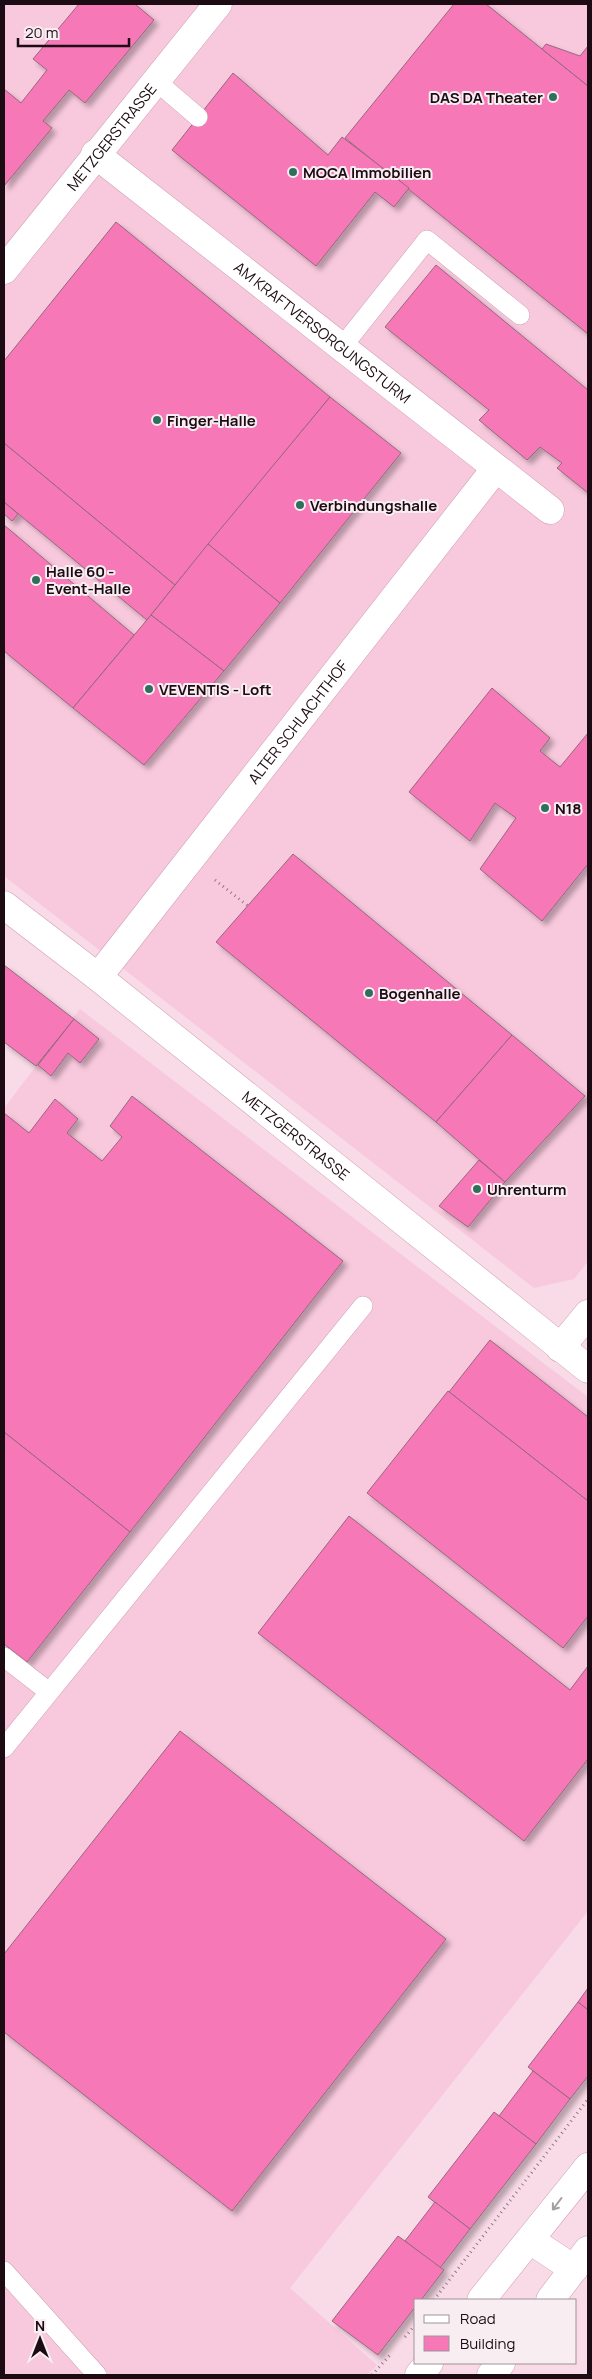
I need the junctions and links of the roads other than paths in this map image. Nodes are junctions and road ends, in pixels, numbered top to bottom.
1 (207, 8) edge
2 (156, 81) junction
3 (198, 117) dead end
4 (96, 154) junction
5 (5, 266) edge
6 (520, 315) dead end
7 (342, 347) junction
8 (496, 468) junction
9 (550, 510) dead end
10 (4, 905) edge
11 (98, 976) junction
12 (362, 1306) dead end
13 (588, 1314) edge
14 (560, 1348) junction
15 (588, 1369) edge
16 (4, 1657) edge
17 (49, 1692) junction
18 (4, 1748) edge
19 (588, 2166) edge
20 (530, 2240) junction
21 (583, 2266) edge
22 (4, 2271) edge
23 (482, 2299) edge
24 (551, 2299) edge
25 (428, 2364) edge
26 (500, 2364) edge
27 (96, 2375) edge
28 (419, 2375) edge
29 (490, 2375) edge

1 - 2 street, METZGERSTRASSE
2 - 3 lane
2 - 4 street, METZGERSTRASSE
4 - 5 street, METZGERSTRASSE
4 - 7 street, AM KRAFTVERSORGUNGSTURM
6 - 7 lane
7 - 8 street, AM KRAFTVERSORGUNGSTURM
8 - 9 street, AM KRAFTVERSORGUNGSTURM
8 - 11 street, ALTER SCHLACHTHOF
10 - 11 street, METZGERSTRASSE
11 - 14 street, METZGERSTRASSE
12 - 17 lane
13 - 14 street
14 - 15 street, METZGERSTRASSE
16 - 17 lane
17 - 18 lane
19 -> 20 street
20 - 21 street
20 - 23 street
21 - 24 street
22 - 27 lane
25 - 28 street
26 - 29 street

